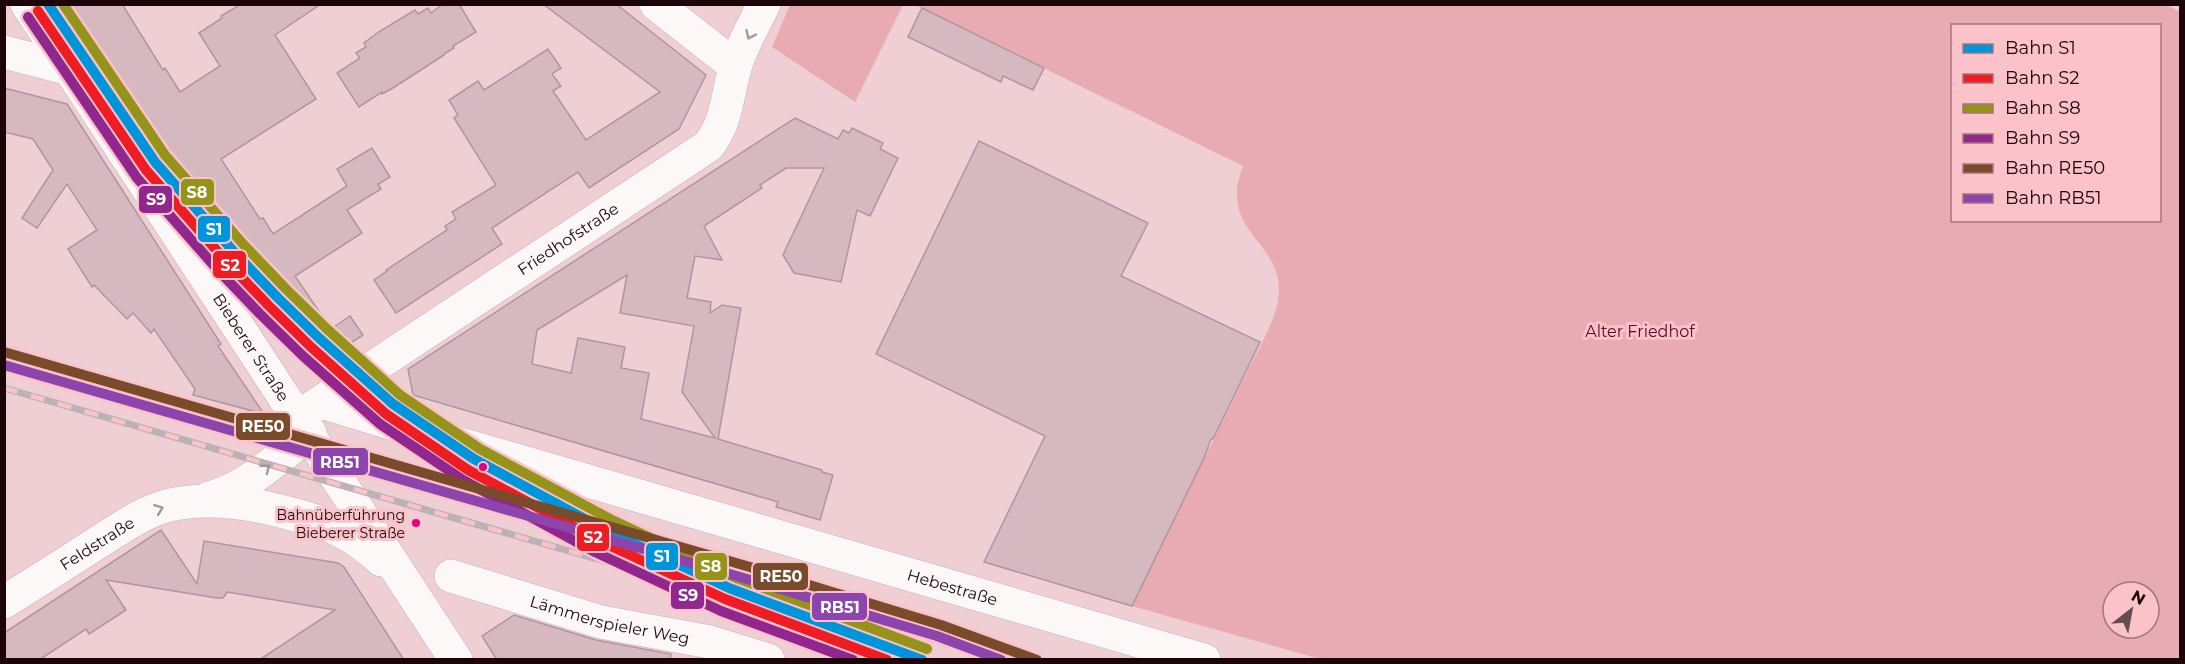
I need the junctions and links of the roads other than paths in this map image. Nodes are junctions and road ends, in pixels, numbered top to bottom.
1 (27, 4) edge
2 (656, 4) edge
3 (764, 4) edge
4 (4, 52) edge
5 (735, 66) junction
6 (70, 69) junction
7 (310, 417) junction
8 (196, 501) junction
9 (451, 576) dead end
10 (410, 589) junction
11 (4, 602) edge
12 (720, 653) edge
13 (456, 660) edge
14 (768, 660) edge
15 (1204, 660) edge

1 - 6 street, Bieberer Straße
2 - 5 street
3 -> 5 street, Friedhofstraße
4 - 6 street
5 - 7 street, Friedhofstraße
6 - 7 street, Bieberer Straße
8 -> 7 street, Feldstraße
7 - 10 street, Bieberer Straße
7 - 15 street, Hebestraße
8 - 10 street, Feldstraße
11 -> 8 street, Feldstraße
9 - 12 street, Lämmerspieler Weg
10 - 13 street, Bieberer Straße
12 - 14 street, Lämmerspieler Weg

